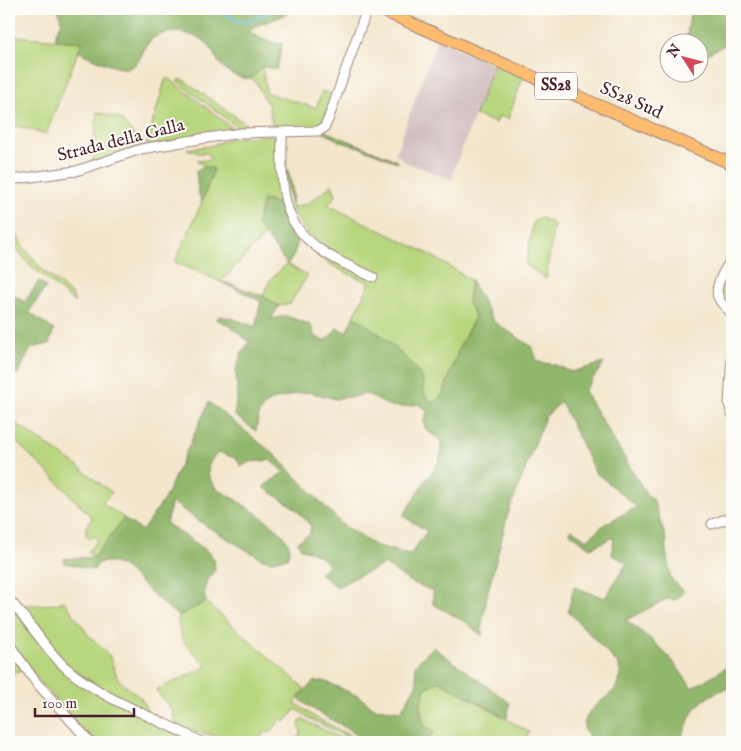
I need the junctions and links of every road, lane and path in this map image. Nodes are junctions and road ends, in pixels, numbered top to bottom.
1 (367, 9) edge
2 (379, 9) edge
3 (282, 132) junction
4 (732, 164) edge
5 (9, 180) edge
6 (732, 257) edge
7 (373, 277) dead end
8 (732, 314) edge
9 (732, 355) edge
10 (732, 414) edge
11 (732, 517) edge
12 (712, 524) dead end
13 (9, 600) edge
14 (9, 644) edge
15 (90, 742) edge
16 (201, 742) edge

1 - 3 street, Strada della Galla
2 - 4 main road, SS28 Sud / SS28
3 - 5 street, Strada della Galla
3 - 7 street
6 - 8 street
9 - 10 street
11 - 12 street
13 - 16 street
14 - 15 street

